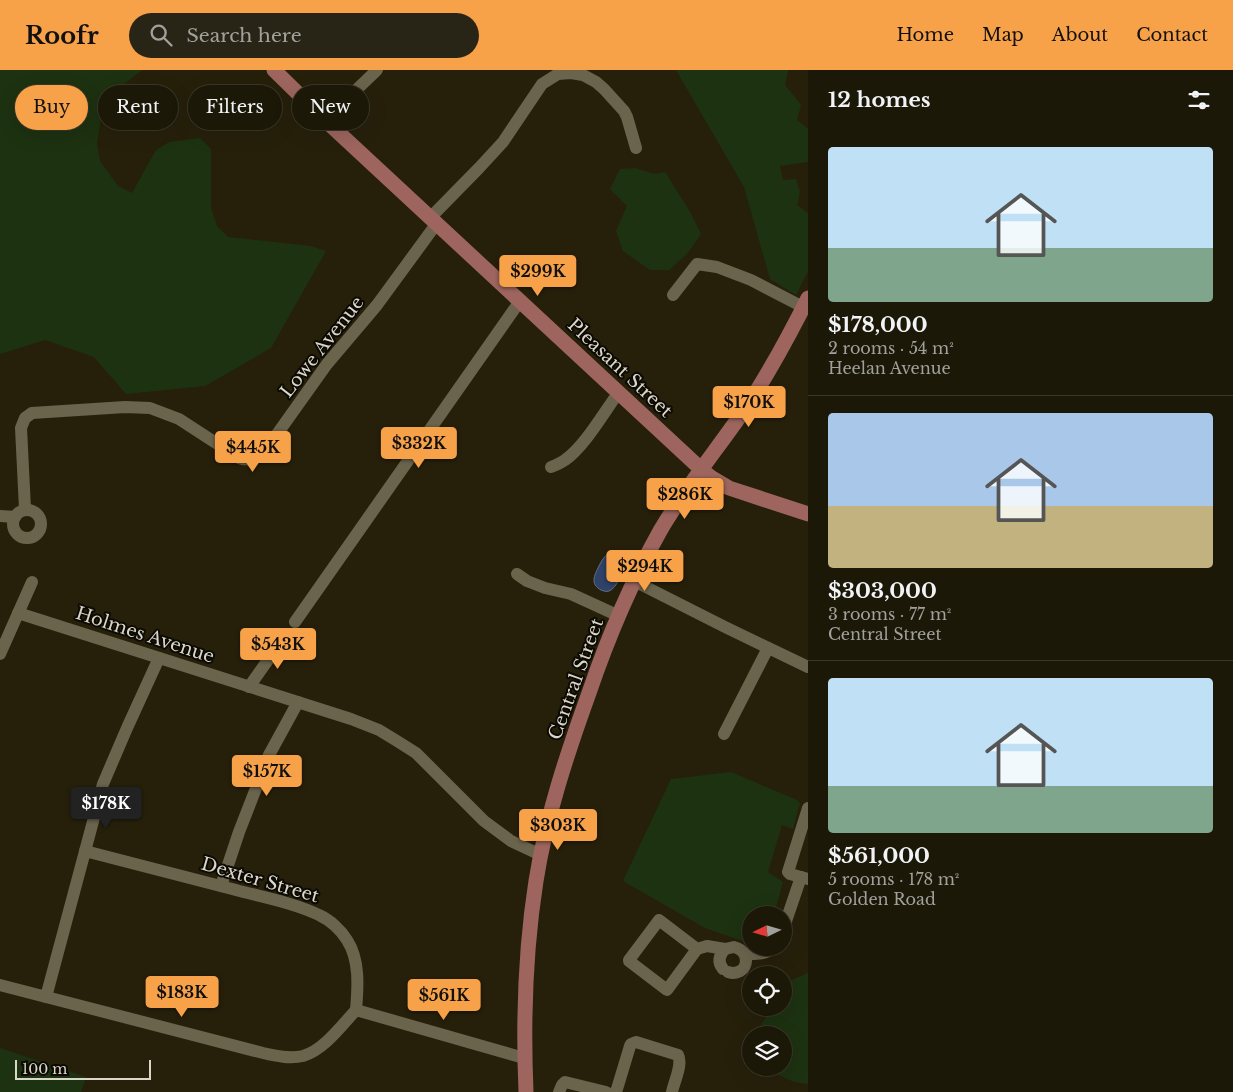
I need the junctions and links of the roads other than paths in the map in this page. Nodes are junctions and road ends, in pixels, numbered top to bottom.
1 (274, 70) edge
2 (377, 70) edge
3 (361, 85) edge
4 (292, 88) edge
5 (336, 130) edge
6 (636, 148) dead end
7 (433, 221) junction
8 (673, 295) dead end
9 (520, 301) junction
10 (806, 302) edge
11 (619, 392) junction
12 (551, 467) dead end
13 (702, 470) junction
14 (808, 514) edge
15 (0, 516) edge
16 (517, 574) dead end
17 (634, 581) junction
18 (32, 582) dead end
19 (18, 613) junction
20 (619, 616) junction
21 (295, 622) dead end
22 (284, 637) dead end
23 (768, 648) junction
24 (0, 654) edge
25 (159, 658) junction
26 (808, 667) edge
27 (249, 687) junction
28 (298, 702) junction
29 (724, 734) dead end
30 (808, 808) edge
31 (85, 851) junction
32 (541, 856) junction
33 (804, 878) edge
34 (221, 886) junction
35 (792, 907) edge
36 (697, 949) junction
37 (725, 949) junction
38 (742, 951) edge
39 (745, 956) edge
40 (0, 985) edge
41 (46, 997) junction
42 (356, 1010) junction
43 (524, 1058) junction
44 (526, 1092) edge
45 (559, 1092) edge
46 (606, 1092) edge
47 (615, 1092) edge
48 (672, 1092) edge

1 - 4 main road, Pleasant Street
2 - 3 street
5 - 7 main road, Pleasant Street
6 - 7 street
7 - 9 main road, Pleasant Street
7 - 15 street, Lowe Avenue
8 - 10 street
9 - 11 main road, Pleasant Street
9 - 21 street
10 - 13 main road, Central Street
11 - 12 street
11 - 13 main road, Pleasant Street
13 - 14 main road, Pleasant Street
13 - 17 main road, Central Street
16 - 20 street
17 - 20 main road, Central Street
17 - 23 street
18 - 19 street
19 - 24 street
19 - 25 street, Holmes Avenue
20 - 32 main road, Central Street
22 - 27 street
23 - 26 street
23 - 29 street
25 - 27 street, Holmes Avenue
25 - 31 street
27 - 28 street, Holmes Avenue
28 - 32 street, Holmes Avenue
28 - 34 street
30 - 33 street
31 - 34 street, Dexter Street
31 - 41 street
32 - 43 main road, Central Street
33 - 35 street
34 - 42 street, Dexter Street
36 - 36 street
36 - 37 street
37 - 38 street
37 - 39 street
40 - 41 street
41 - 42 street
42 - 43 street
43 - 44 main road, Central Street
45 - 46 street
47 - 48 street

